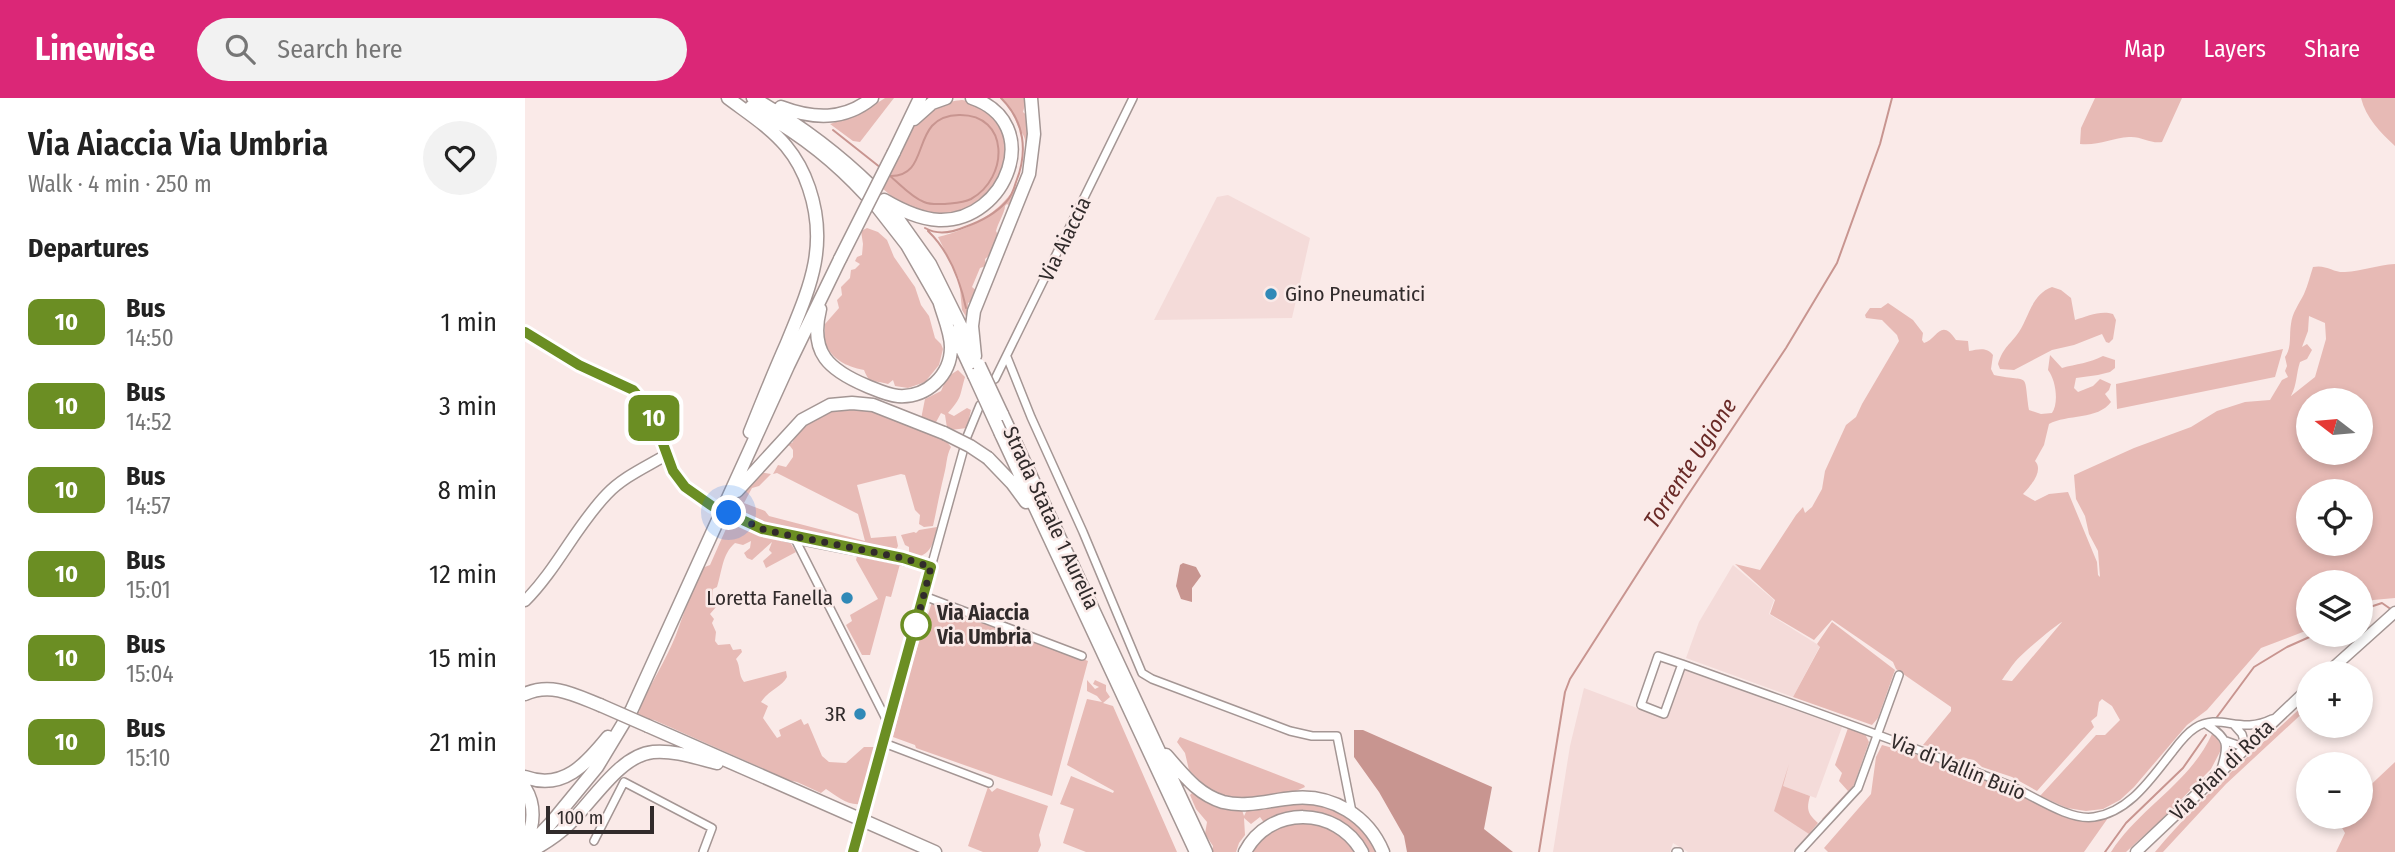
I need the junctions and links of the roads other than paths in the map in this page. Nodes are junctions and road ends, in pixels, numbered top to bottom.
1 (730, 98) edge
2 (754, 98) edge
3 (872, 98) edge
4 (920, 98) edge
5 (946, 98) edge
6 (972, 98) edge
7 (1031, 98) edge
8 (1133, 98) edge
9 (905, 130) junction
10 (875, 196) junction
11 (825, 289) junction
12 (939, 300) junction
13 (525, 332) edge
14 (1007, 357) junction
15 (976, 365) junction
16 (995, 380) dead end
17 (980, 405) dead end
18 (966, 439) dead end
19 (964, 448) dead end
20 (666, 455) junction
21 (721, 511) junction
22 (1048, 534) junction
23 (794, 537) junction
24 (931, 567) junction
25 (689, 588) junction
26 (924, 596) junction
27 (525, 601) edge
28 (2392, 614) edge
29 (1082, 656) dead end
30 (2340, 661) edge
31 (1682, 664) junction
32 (1899, 676) dead end
33 (647, 678) junction
34 (525, 694) edge
35 (2296, 700) edge
36 (2279, 716) junction
37 (2206, 724) junction
38 (2234, 725) junction
39 (889, 726) junction
40 (1878, 736) junction
41 (2226, 741) junction
42 (884, 743) junction
43 (1156, 743) junction
44 (2245, 748) junction
45 (2221, 770) junction
46 (755, 774) junction
47 (525, 777) edge
48 (989, 783) dead end
49 (525, 788) edge
50 (865, 810) dead end
51 (1352, 812) junction
52 (861, 826) dead end
53 (594, 841) dead end
54 (525, 842) edge
55 (527, 851) edge
56 (703, 852) edge
57 (853, 852) edge
58 (935, 852) edge
59 (1196, 852) edge
60 (1206, 852) edge
61 (1245, 852) edge
62 (1362, 852) edge
63 (1383, 852) edge
64 (1799, 852) edge
65 (2136, 852) edge

1 - 10 highway, Strada Statale 1 Aurelia
1 - 25 highway
2 - 3 highway
2 - 10 highway, Strada Statale 1 Aurelia
4 - 9 highway
5 - 9 highway
6 - 10 highway
7 - 15 highway
8 - 14 street, Via Aiaccia
9 - 11 highway, bridge
10 - 12 highway, Strada Statale 1 Aurelia
10 - 15 highway, Strada Statale 1 Aurelia
11 - 12 highway
11 - 21 highway
12 - 15 highway, Strada Statale 1 Aurelia
13 - 20 street
14 - 16 street, Via Aiaccia
14 - 51 street
15 - 22 highway, Strada Statale 1 Aurelia, bridge
15 - 43 highway, Strada Statale 1 Aurelia, bridge
17 - 18 street
19 - 24 street
20 - 21 street
20 - 27 street
21 - 22 highway, bridge
21 - 23 street
21 - 25 highway
22 - 59 highway, Strada Statale 1 Aurelia
23 - 24 street
23 - 39 street
24 - 26 street
25 - 33 highway
26 - 29 street
26 - 39 street
28 - 30 street
31 - 31 street
31 - 40 street, Via di Vallin Buio
32 - 40 street
33 - 47 highway
33 - 55 highway
34 - 46 highway, bridge
35 - 36 street, Via Pian di Rota
36 - 38 street
36 - 44 street, Via Pian di Rota
37 - 38 street
37 - 40 street, Via di Vallin Buio
37 - 41 street
38 - 44 street
39 - 42 street
40 - 64 street
41 - 44 street
41 - 45 street
42 - 48 street
42 - 50 street
43 - 51 highway
43 - 60 highway, Strada Statale 1 Aurelia
44 - 45 street, Via Pian di Rota
45 - 65 street, Via Pian di Rota
46 - 55 highway
46 - 58 highway
49 - 54 highway
51 - 63 highway
52 - 57 street
53 - 56 street
61 - 62 highway

